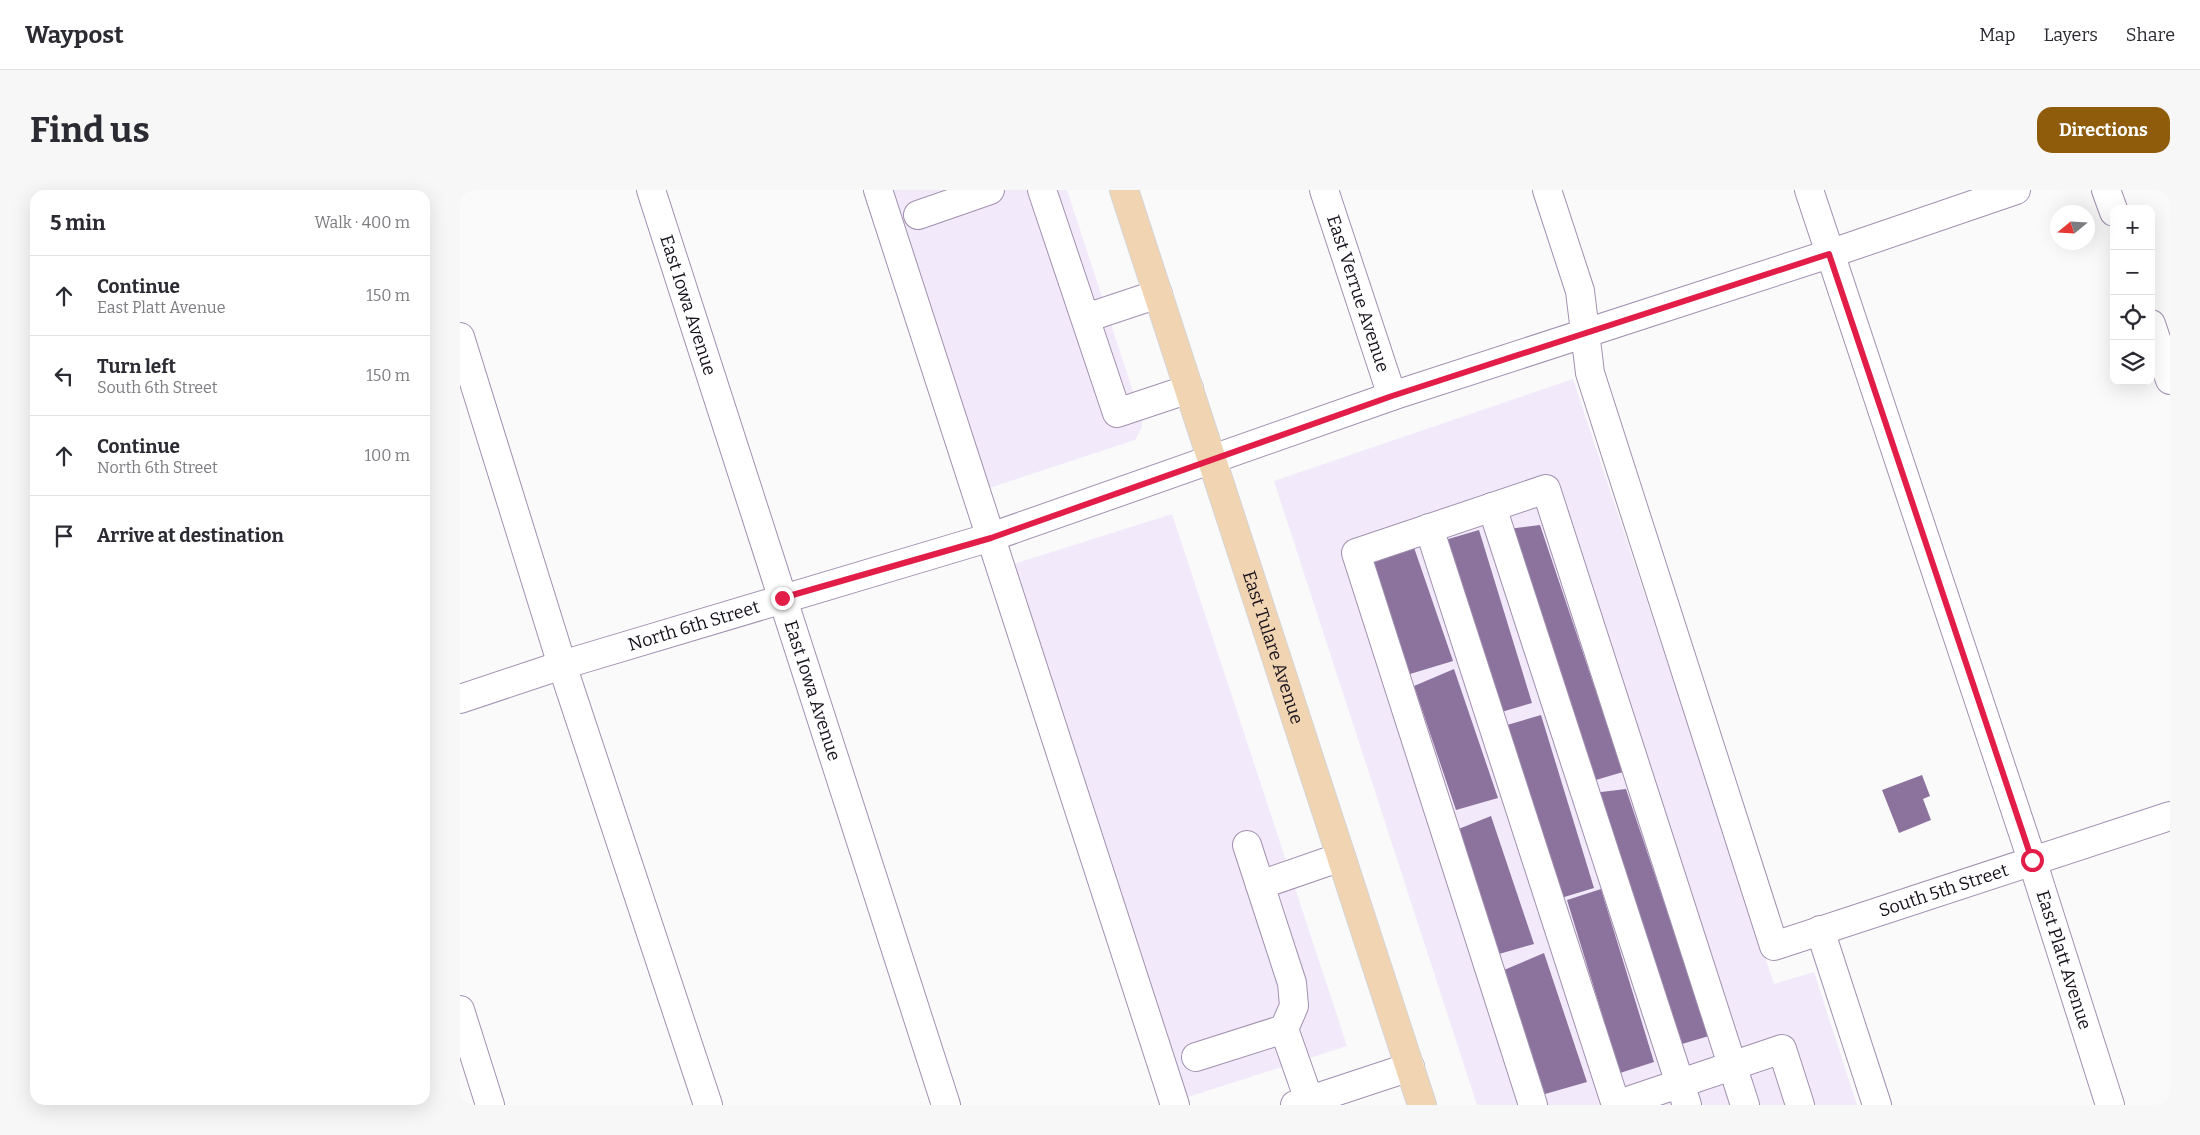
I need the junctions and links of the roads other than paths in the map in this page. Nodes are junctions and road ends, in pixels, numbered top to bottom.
1 (651, 190) edge
2 (878, 190) edge
3 (990, 190) edge
4 (1042, 190) edge
5 (1124, 190) edge
6 (1324, 190) edge
7 (1547, 190) edge
8 (1809, 190) edge
9 (2016, 190) edge
10 (2106, 190) edge
11 (2111, 205) edge
12 (918, 215) dead end
13 (1829, 254) junction
14 (1158, 294) junction
15 (1086, 318) junction
16 (1586, 333) junction
17 (2155, 336) edge
18 (460, 337) edge
19 (2170, 380) edge
20 (1189, 389) junction
21 (1392, 396) junction
22 (1211, 459) junction
23 (1492, 507) junction
24 (1429, 528) junction
25 (991, 538) junction
26 (782, 598) junction
27 (562, 665) junction
28 (460, 699) edge
29 (2170, 816) edge
30 (1247, 845) dead end
31 (1340, 857) junction
32 (2032, 860) junction
33 (1260, 885) junction
34 (1820, 930) junction
35 (460, 1010) edge
36 (1284, 1030) junction
37 (1196, 1057) dead end
38 (1732, 1066) junction
39 (1410, 1067) junction
40 (1683, 1094) edge
41 (1302, 1103) edge
42 (490, 1105) edge
43 (708, 1105) edge
44 (946, 1105) edge
45 (1175, 1105) edge
46 (1422, 1105) edge
47 (1533, 1105) edge
48 (1616, 1105) edge
49 (1745, 1105) edge
50 (1800, 1105) edge
51 (1878, 1105) edge
52 (2110, 1105) edge

1 - 26 street, East Iowa Avenue
2 - 25 street
3 - 12 street
4 - 15 street
5 - 14 main road, East Tulare Avenue
6 - 21 street, East Verrue Avenue
7 - 16 street
8 - 13 street, East Platt Avenue
9 - 13 street, North 6th Street
10 - 11 street
13 - 16 street, North 6th Street
13 - 32 street, East Platt Avenue
14 - 15 street
14 - 20 main road, East Tulare Avenue
15 - 20 street
16 - 21 street, North 6th Street
16 - 34 street, South 5th Street
17 - 19 street
18 - 27 street
20 - 22 main road, East Tulare Avenue
21 - 22 street, North 6th Street
22 - 25 street, North 6th Street
22 - 31 main road, East Tulare Avenue
23 - 24 street
23 - 38 street
23 - 40 street
24 - 47 street
24 - 48 street
25 - 26 street, North 6th Street
25 - 45 street
26 - 27 street, North 6th Street
26 - 44 street, East Iowa Avenue
27 - 28 street, North 6th Street
27 - 43 street
29 - 32 street, South 5th Street
30 - 33 street
31 - 33 street
31 - 39 main road, East Tulare Avenue
32 - 34 street, South 5th Street
32 - 52 street, East Platt Avenue
33 - 36 street
34 - 51 street
35 - 42 street
36 - 37 street
36 - 41 street
38 - 40 street
38 - 49 street
38 - 50 street
39 - 41 street
39 - 46 main road, East Tulare Avenue
40 - 48 street

